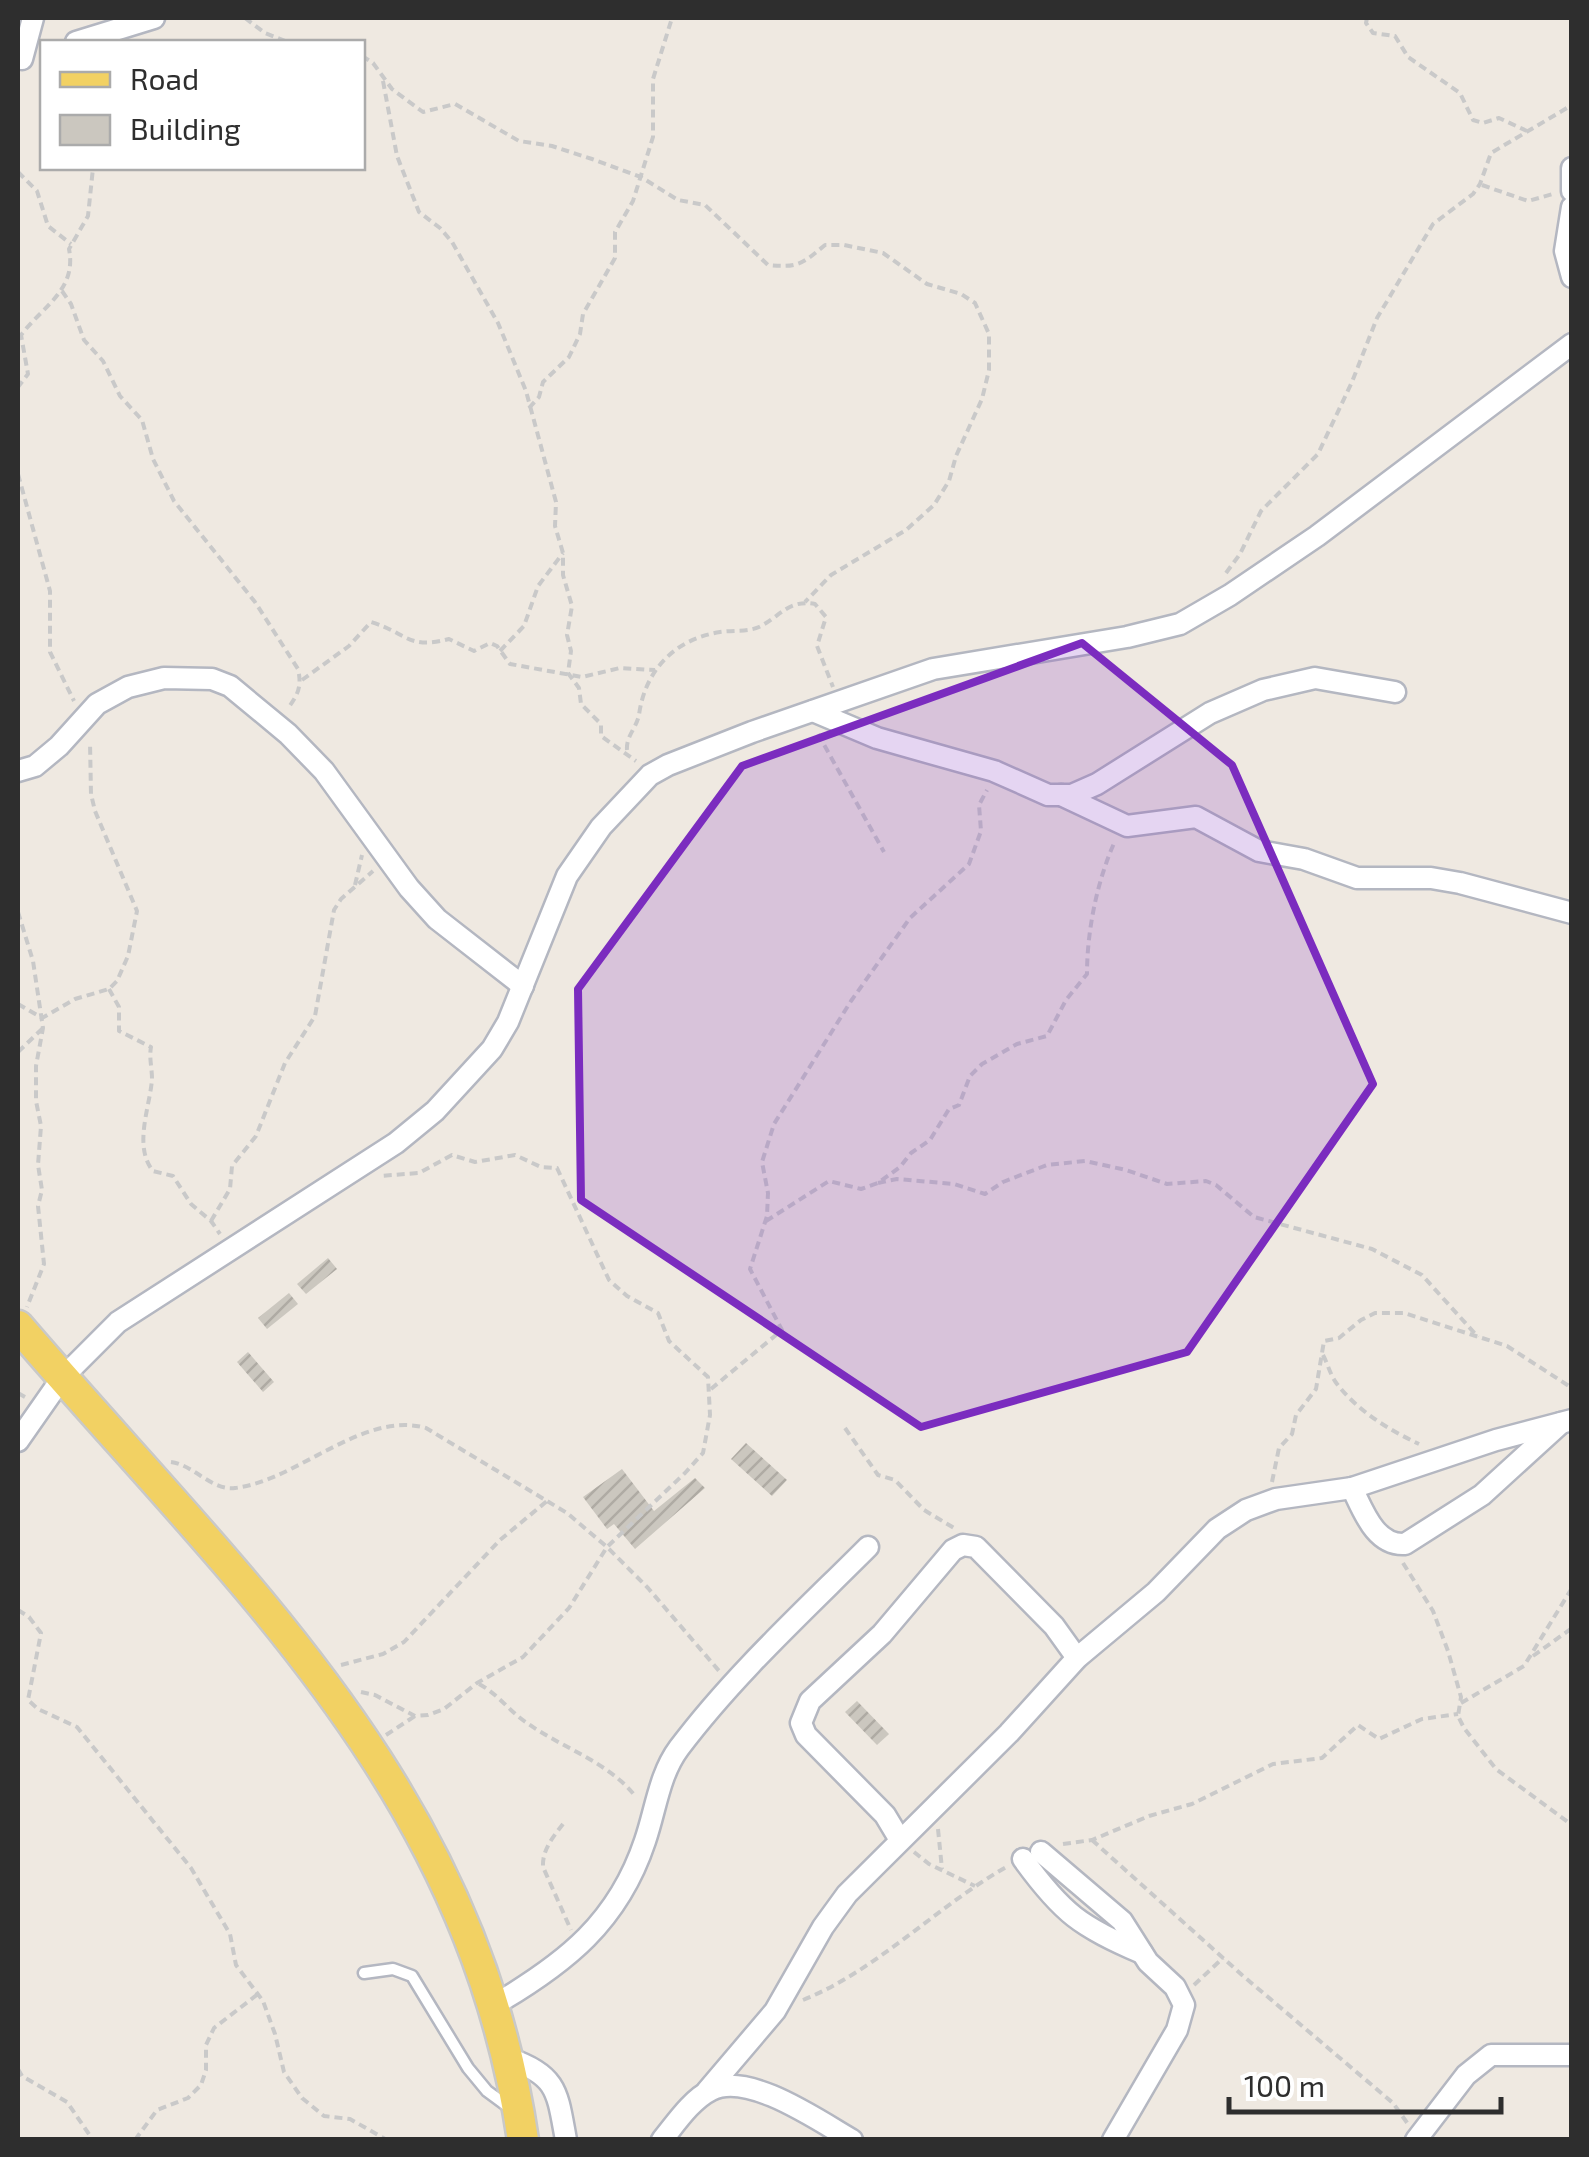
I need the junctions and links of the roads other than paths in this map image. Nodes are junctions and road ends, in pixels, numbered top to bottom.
1 (33, 18) edge
2 (154, 18) edge
3 (114, 25) edge
4 (80, 40) edge
5 (20, 59) edge
6 (1572, 168) edge
7 (1571, 189) edge
8 (1572, 207) edge
9 (1572, 276) edge
10 (1572, 344) edge
11 (1395, 692) dead end
12 (808, 713) junction
13 (18, 771) edge
14 (1061, 795) junction
15 (1572, 914) edge
16 (523, 986) junction
17 (20, 1329) edge
18 (62, 1378) junction
19 (1567, 1421) edge
20 (18, 1441) edge
21 (1352, 1488) junction
22 (868, 1547) dead end
23 (1076, 1658) junction
24 (900, 1840) junction
25 (1142, 1953) junction
26 (364, 1973) dead end
27 (494, 2005) junction
28 (1572, 2055) edge
29 (508, 2058) junction
30 (707, 2092) junction
31 (521, 2127) edge
32 (1413, 2134) edge
33 (566, 2140) edge
34 (662, 2140) edge
35 (852, 2140) edge
36 (1113, 2140) edge

1 - 5 street
2 - 3 street
3 - 4 street
6 - 7 street
8 - 9 street
10 - 12 street
11 - 14 street
12 - 14 street
12 - 16 street
13 - 16 street
14 - 15 street
16 - 18 street
17 - 18 main road
18 - 20 street
18 - 27 main road
19 - 21 street
19 - 21 street
21 - 23 street
22 - 27 street
23 - 24 street
23 - 24 street
24 - 30 street
25 - 25 street
25 - 36 street
26 - 31 lane
27 - 29 main road
28 - 32 street
29 - 31 main road
29 - 33 street
30 - 34 street
30 - 35 street

